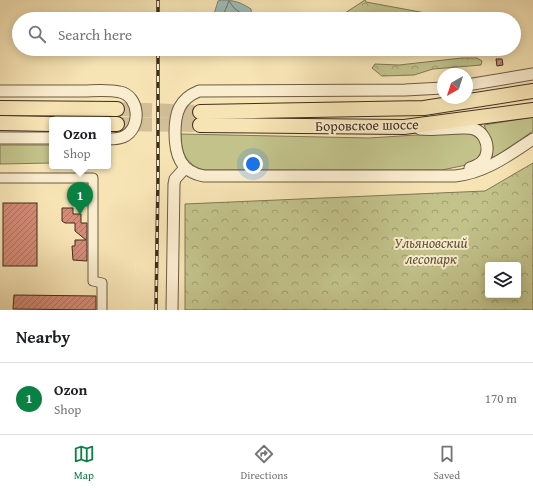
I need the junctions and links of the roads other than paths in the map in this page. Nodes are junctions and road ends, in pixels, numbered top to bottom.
1 (533, 74) edge
2 (473, 84) edge
3 (437, 88) edge
4 (0, 91) edge
5 (533, 91) edge
6 (0, 108) edge
7 (117, 109) tunnel mouth
8 (533, 110) edge
9 (0, 123) edge
10 (49, 124) edge
11 (404, 127) junction
12 (0, 138) edge
13 (49, 138) edge
14 (533, 138) edge
15 (111, 139) edge
16 (185, 168) junction
17 (445, 176) junction
18 (0, 178) edge
19 (102, 310) edge
20 (172, 310) edge

1 - 2 street
3 - 16 street
4 - 15 street
5 - 11 main road, Боровское шоссе
6 - 7 main road
8 - 11 main road, Боровское шоссе
9 - 10 main road
11 - 17 street
12 - 13 street
14 - 17 street
16 - 17 street
16 - 20 street
18 - 19 street

